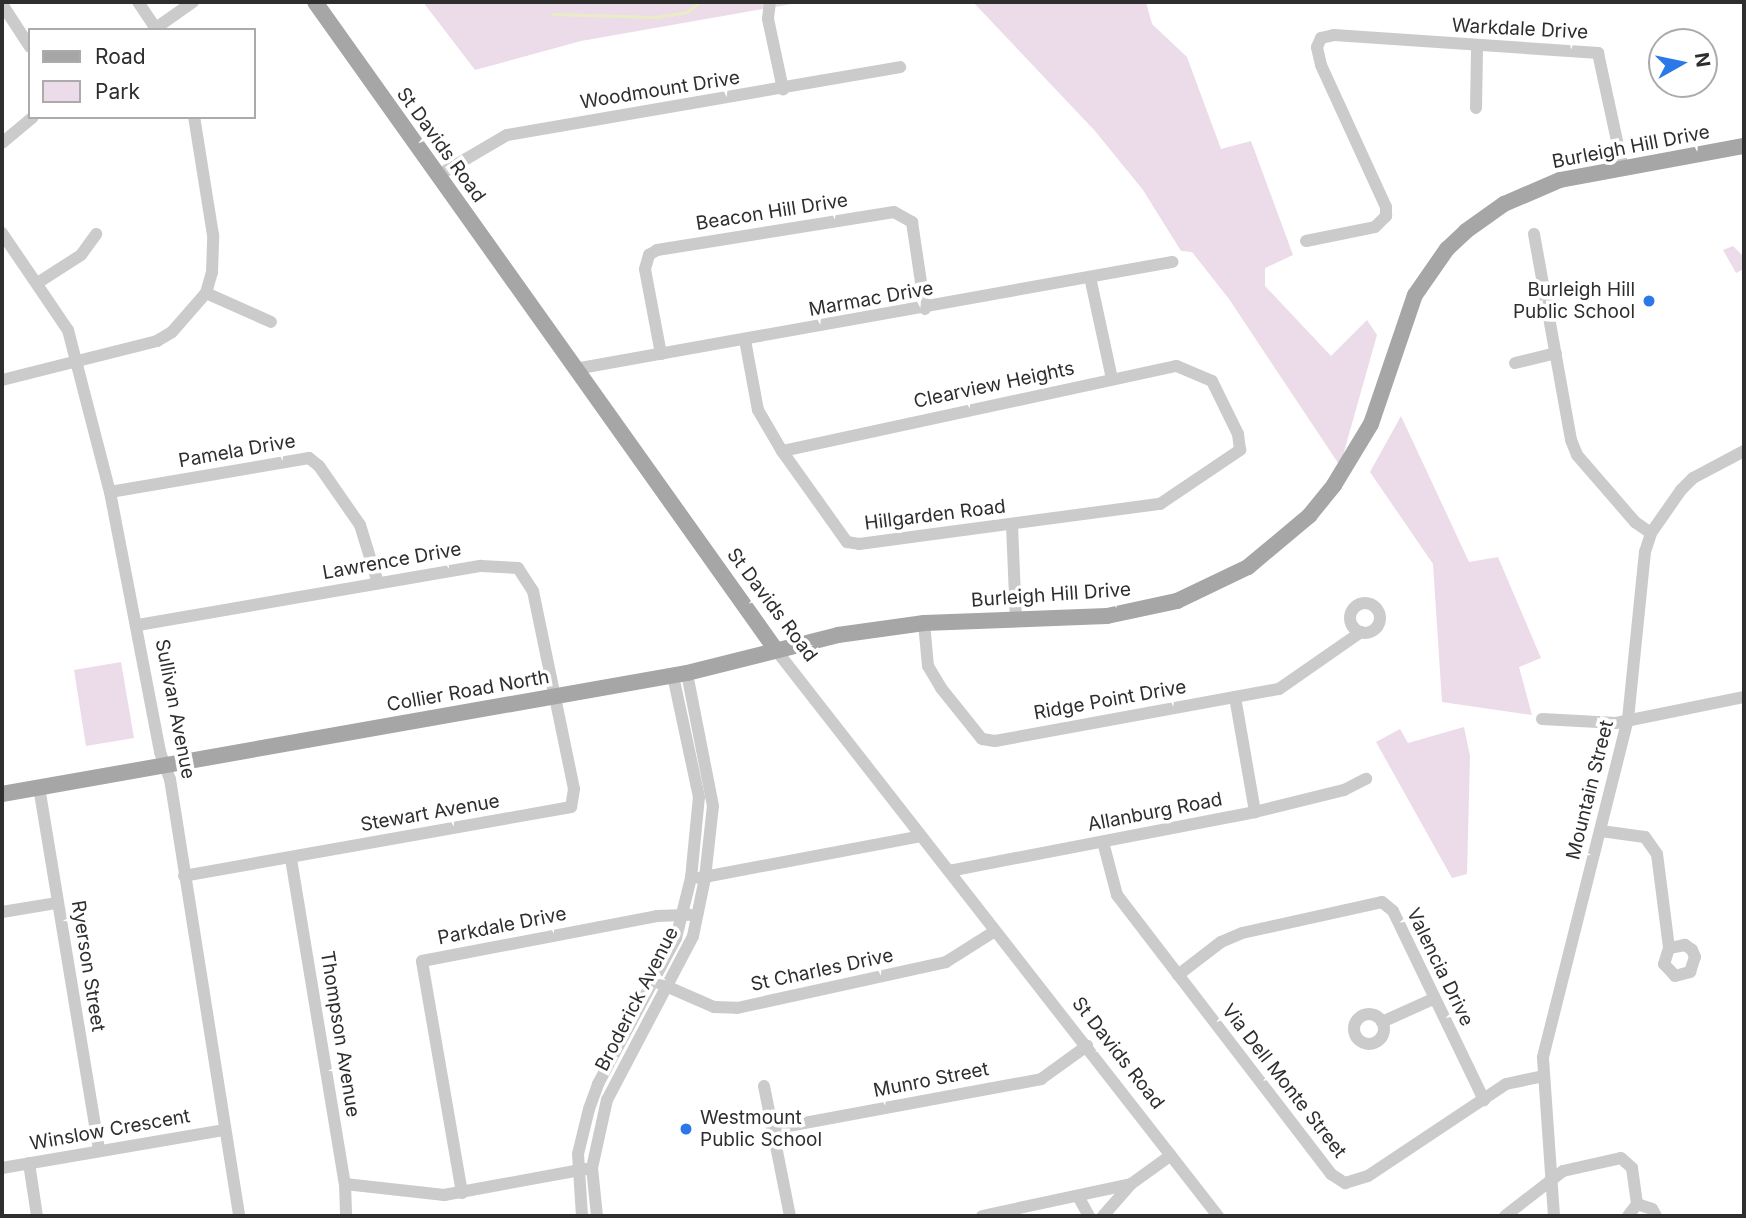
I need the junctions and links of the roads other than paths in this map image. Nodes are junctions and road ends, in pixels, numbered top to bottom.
1 (138, 2) edge
2 (193, 2) edge
3 (315, 2) edge
4 (770, 2) edge
5 (2, 4) edge
6 (154, 28) edge
7 (156, 28) edge
8 (28, 44) edge
9 (1477, 48) junction
10 (900, 68) dead end
11 (783, 89) junction
12 (1476, 108) dead end
13 (31, 119) edge
14 (194, 119) edge
15 (2, 142) edge
16 (1744, 146) edge
17 (1623, 169) junction
18 (437, 176) junction
19 (2, 233) edge
20 (96, 234) dead end
21 (1534, 234) dead end
22 (1306, 241) dead end
23 (1172, 262) dead end
24 (1090, 277) junction
25 (39, 282) junction
26 (206, 293) junction
27 (925, 309) junction
28 (271, 322) dead end
29 (745, 340) junction
30 (1556, 353) junction
31 (661, 355) junction
32 (1515, 363) dead end
33 (79, 364) junction
34 (575, 369) junction
35 (1112, 379) junction
36 (2, 380) edge
37 (1240, 450) joint
38 (782, 451) junction
39 (1744, 451) edge
40 (110, 492) junction
41 (1012, 525) junction
42 (1651, 533) junction
43 (379, 583) junction
44 (1016, 620) junction
45 (924, 624) junction
46 (138, 625) junction
47 (1361, 632) dead end
48 (776, 649) junction
49 (680, 674) junction
50 (554, 697) junction
51 (1744, 697) edge
52 (1235, 698) junction
53 (1542, 719) dead end
54 (1628, 719) junction
55 (165, 765) junction
56 (1366, 779) dead end
57 (39, 787) junction
58 (2, 794) edge
59 (1255, 812) junction
60 (1601, 831) junction
61 (921, 836) junction
62 (1103, 842) junction
63 (291, 859) junction
64 (949, 872) junction
65 (184, 876) junction
66 (691, 878) junction
67 (705, 878) junction
68 (57, 903) junction
69 (2, 912) edge
70 (683, 914) junction
71 (697, 916) junction
72 (995, 930) junction
73 (1669, 948) dead end
74 (1178, 975) junction
75 (660, 983) junction
76 (1433, 999) junction
77 (1382, 1022) dead end
78 (1087, 1046) junction
79 (1543, 1076) junction
80 (764, 1086) dead end
81 (1484, 1100) junction
82 (772, 1129) junction
83 (225, 1130) junction
84 (99, 1152) junction
85 (1171, 1155) junction
86 (29, 1163) junction
87 (2, 1168) edge
88 (592, 1168) junction
89 (578, 1170) junction
90 (1553, 1179) junction
91 (345, 1184) junction
92 (1131, 1184) junction
93 (462, 1193) junction
94 (1079, 1198) junction
95 (1637, 1204) junction
96 (37, 1216) edge
97 (239, 1216) edge
98 (346, 1216) edge
99 (582, 1216) edge
100 (597, 1216) edge
101 (790, 1216) edge
102 (982, 1216) edge
103 (1089, 1216) edge
104 (1103, 1216) edge
105 (1218, 1216) edge
106 (1505, 1216) edge
107 (1554, 1216) edge
108 (1628, 1216) edge
109 (1656, 1216) edge

1 - 6 street
2 - 7 street
3 - 18 main road, St Davids Road
4 - 11 street
5 - 8 street
9 - 12 street
9 - 17 street, Warkdale Drive
9 - 22 street, Warkdale Drive
10 - 11 street, Woodmount Drive
11 - 18 street, Woodmount Drive
13 - 15 street
14 - 26 street
16 - 17 main road, Burleigh Hill Drive
17 - 44 main road, Burleigh Hill Drive
18 - 34 main road, St Davids Road
19 - 25 street, Sullivan Avenue
20 - 25 street
21 - 30 street
23 - 24 street, Marmac Drive
24 - 27 street, Marmac Drive
24 - 35 street
25 - 33 street, Sullivan Avenue
26 - 28 street
26 - 33 street
27 - 29 street, Marmac Drive
27 - 31 street, Beacon Hill Drive
29 - 31 street, Marmac Drive
29 - 38 street, Hillgarden Road
30 - 32 street
30 - 42 street
31 - 34 street, Marmac Drive
33 - 36 street
33 - 40 street, Sullivan Avenue
34 - 48 main road, St Davids Road
35 - 37 street, Clearview Heights
35 - 38 street, Clearview Heights
37 - 41 street, Hillgarden Road
38 - 41 street, Hillgarden Road
39 - 42 street, Mountain Street
40 - 43 street, Pamela Drive
40 - 46 street, Sullivan Avenue
41 - 44 street
42 - 54 street, Mountain Street
43 - 46 street, Lawrence Drive
43 - 50 street, Lawrence Drive
44 - 45 main road, Burleigh Hill Drive
45 - 48 main road, Burleigh Hill Drive
45 - 52 street, Ridge Point Drive
46 - 55 street, Sullivan Avenue
47 - 52 street, Ridge Point Drive
48 - 49 main road, Collier Road North
48 - 61 street, St Davids Road
49 - 50 main road, Collier Road North
49 - 66 street, Broderick Avenue
49 - 67 street, Broderick Avenue
50 - 55 main road, Collier Road North
50 - 63 street, Stewart Avenue
51 - 54 street
52 - 59 street
53 - 54 street
54 - 60 street, Mountain Street
55 - 57 main road, Collier Road North
55 - 65 street, Sullivan Avenue
56 - 59 street, Allanburg Road
57 - 58 main road, Collier Road North
57 - 68 street, Ryerson Street
59 - 62 street, Allanburg Road
60 - 73 street
60 - 79 street, Mountain Street
61 - 64 street, St Davids Road
61 - 67 street
62 - 64 street, Allanburg Road
62 - 74 street, Via Dell Monte Street
63 - 65 street, Stewart Avenue
63 - 91 street, Thompson Avenue
64 - 72 street, St Davids Road
65 - 83 street, Sullivan Avenue
66 - 67 street
66 - 70 street, Broderick Avenue
67 - 71 street, Broderick Avenue
68 - 69 street
68 - 84 street, Ryerson Street
70 - 71 street, Parkdale Drive
70 - 75 street, Broderick Avenue
70 - 93 street, Parkdale Drive
71 - 75 street, Broderick Avenue
72 - 75 street, St Charles Drive
72 - 78 street, St Davids Road
74 - 76 street, Valencia Drive
74 - 81 street, Via Dell Monte Street
75 - 88 street, Broderick Avenue
75 - 89 street, Broderick Avenue
76 - 77 street
76 - 81 street, Valencia Drive
78 - 82 street, Munro Street
78 - 85 street, St Davids Road
79 - 81 street, Via Dell Monte Street
79 - 90 street, Mountain Street
80 - 82 street
82 - 101 street
83 - 84 street, Winslow Crescent
83 - 97 street, Sullivan Avenue
84 - 86 street, Winslow Crescent
85 - 92 street
85 - 105 street, St Davids Road
86 - 87 street, Winslow Crescent
86 - 96 street
88 - 89 street
88 - 100 street, Broderick Avenue
89 - 93 street
89 - 99 street, Broderick Avenue
90 - 95 street
90 - 106 street
90 - 107 street, Mountain Street
91 - 93 street
91 - 98 street, Thompson Avenue
92 - 94 street
92 - 104 street
94 - 102 street
94 - 103 street
95 - 108 street
95 - 109 street

